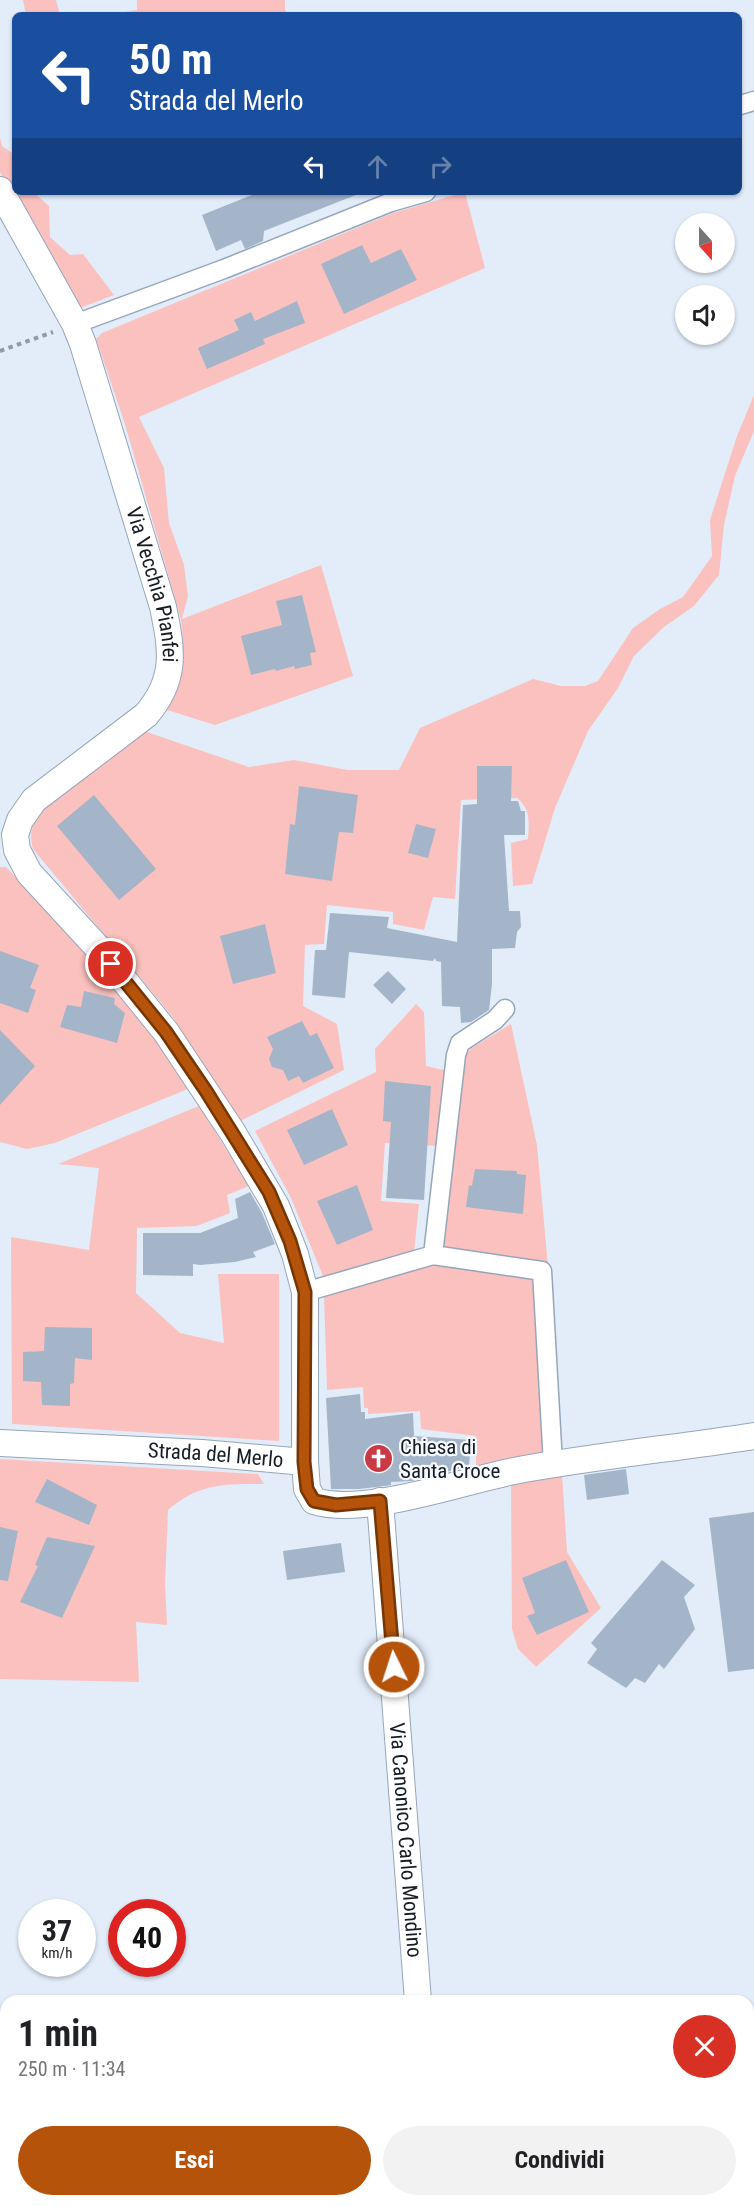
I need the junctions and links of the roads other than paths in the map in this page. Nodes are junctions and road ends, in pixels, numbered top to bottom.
1 (0, 190) edge
2 (416, 195) edge
3 (75, 324) junction
4 (8, 844) edge
5 (505, 1009) dead end
6 (433, 1255) junction
7 (305, 1292) junction
8 (754, 1436) edge
9 (0, 1443) edge
10 (304, 1462) junction
11 (553, 1464) junction
12 (380, 1501) junction
13 (418, 1995) edge

1 - 3 street, Via Vecchia Pianfei
2 - 3 street
3 - 4 street, Via Vecchia Pianfei
4 - 7 street, Via Vecchia Pianfei
5 - 6 street
6 - 7 street
6 - 11 street
7 - 10 street, Via Vecchia Pianfei
8 - 11 street, Strada del Merlo
9 - 10 street, Strada del Merlo
10 - 12 street, Strada del Merlo
11 - 12 street, Strada del Merlo
12 - 13 street, Via Canonico Carlo Mondino

